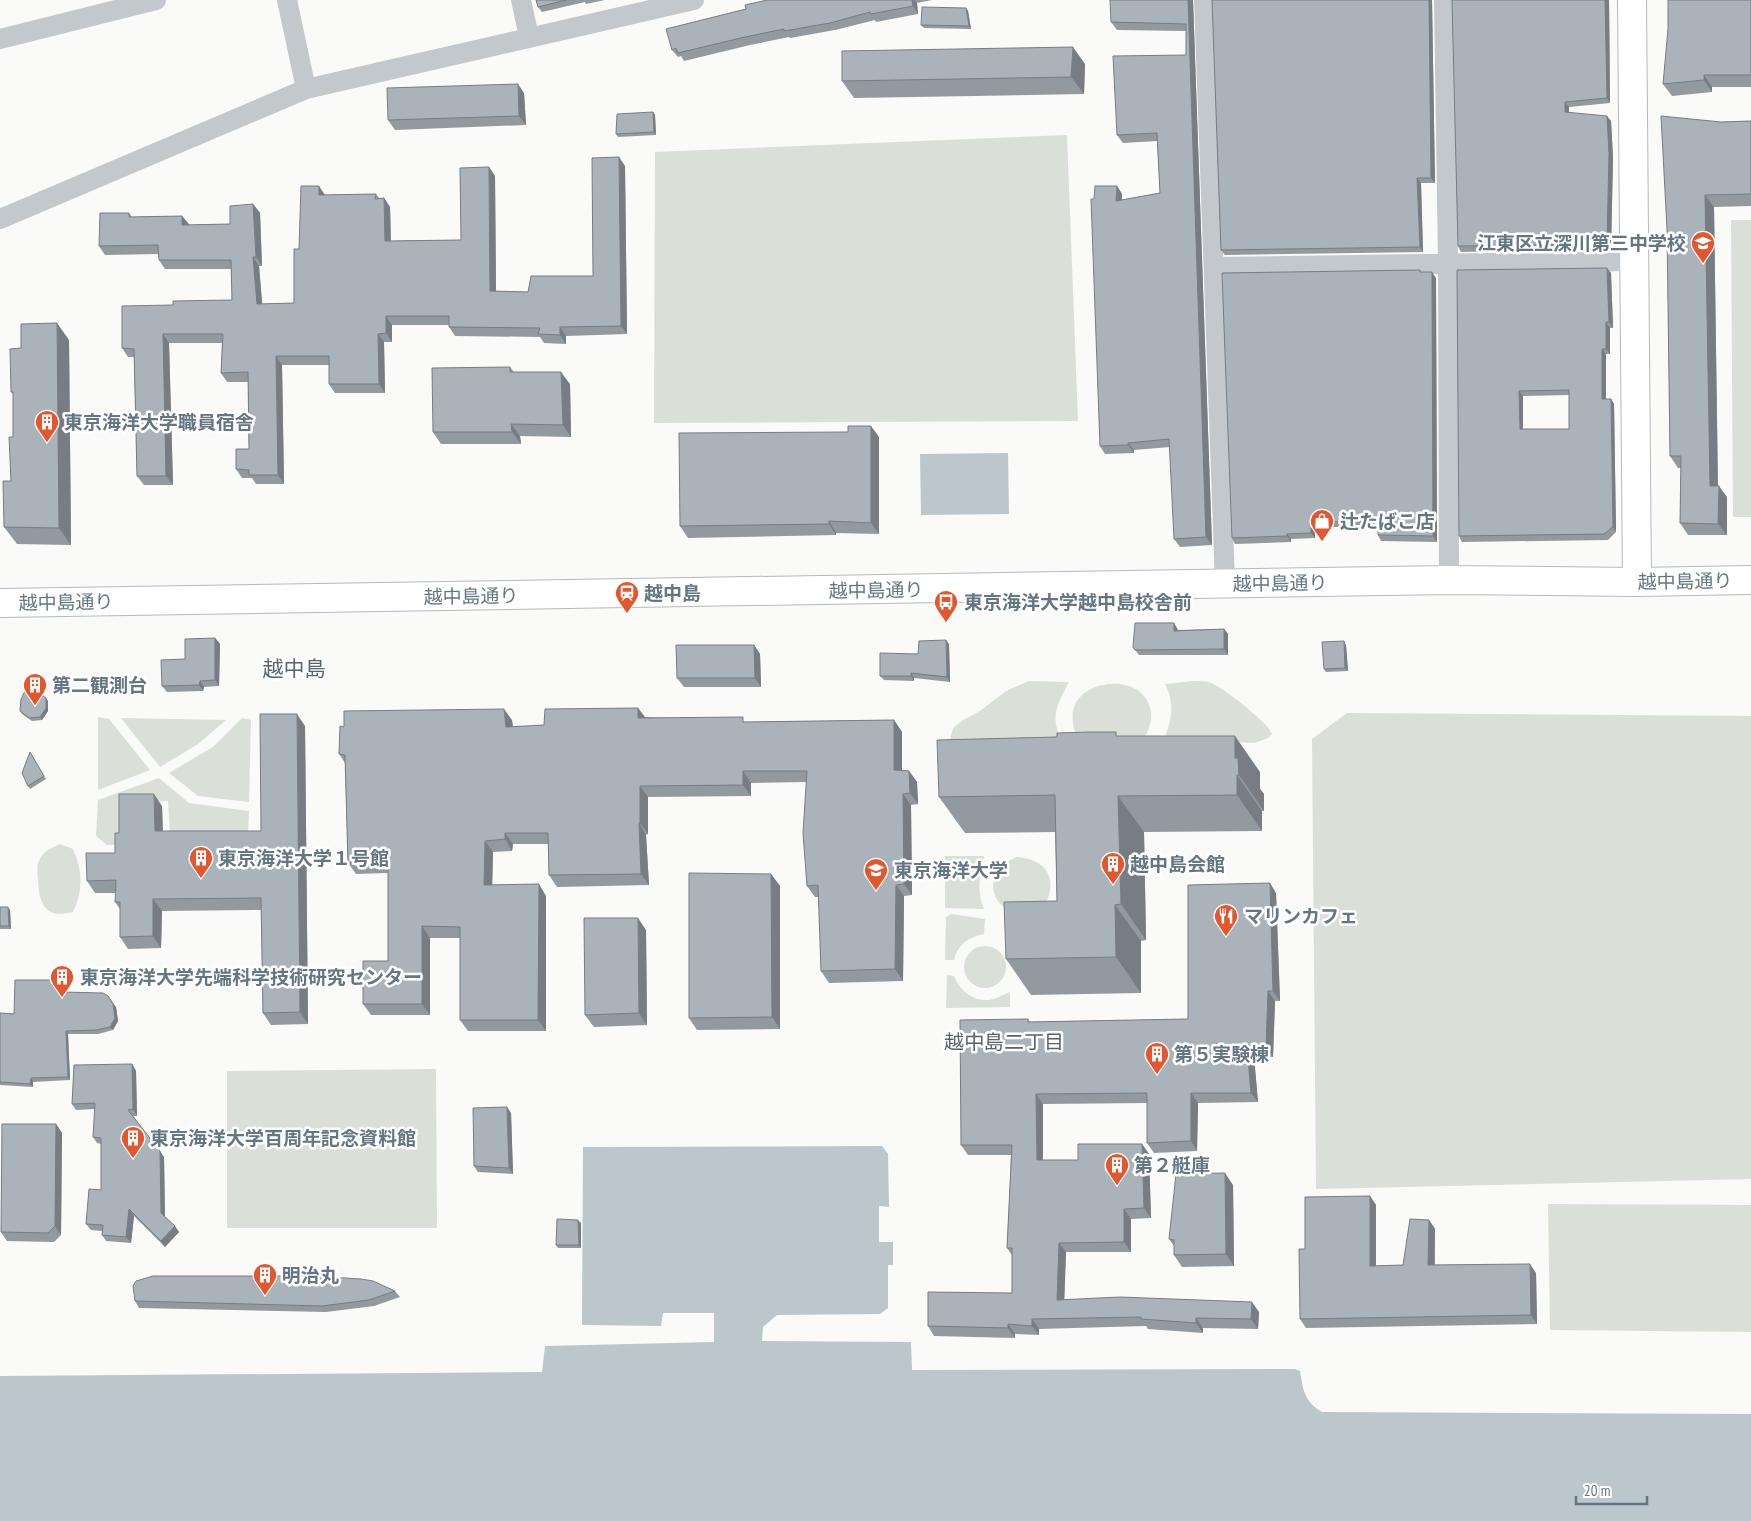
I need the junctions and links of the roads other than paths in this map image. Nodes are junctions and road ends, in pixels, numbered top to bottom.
1 (156, 0) edge
2 (287, 0) edge
3 (521, 0) edge
4 (694, 0) edge
5 (1204, 0) edge
6 (1444, 0) edge
7 (1632, 0) edge
8 (529, 37) junction
9 (0, 39) edge
10 (306, 89) junction
11 (0, 219) edge
12 (1634, 260) junction
13 (1448, 263) junction
14 (1215, 267) junction
15 (1449, 580) junction
16 (1751, 580) edge
17 (1637, 582) junction
18 (1225, 584) junction
19 (0, 603) edge

1 - 9 street
2 - 10 street
3 - 8 street
4 - 8 street
5 - 14 street
6 - 13 street
7 - 12 street
8 - 10 street
10 - 11 street
12 - 13 street
12 - 17 street
13 - 14 street
13 - 15 street
14 - 18 street
15 - 17 street, 越中島通り
15 - 18 street, 越中島通り
16 - 17 street, 越中島通り
18 - 19 street, 越中島通り

